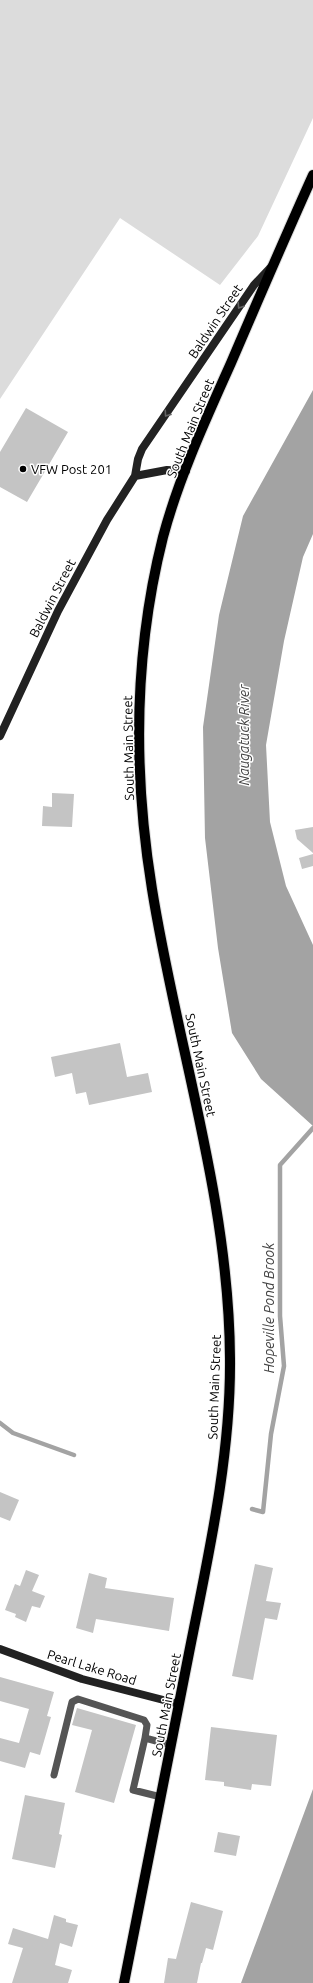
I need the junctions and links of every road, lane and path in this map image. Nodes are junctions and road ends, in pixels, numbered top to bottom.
1 (313, 175) edge
2 (273, 265) junction
3 (186, 471) junction
4 (135, 476) junction
5 (0, 736) edge
6 (0, 1649) edge
7 (179, 1704) junction
8 (145, 1738) junction
9 (171, 1745) junction
10 (54, 1775) dead end
11 (161, 1797) junction
12 (124, 1983) edge

1 - 2 main road, South Main Street
2 - 3 main road, South Main Street
2 -> 4 main road, Baldwin Street
3 - 4 main road
3 - 7 main road, South Main Street
4 - 5 main road, Baldwin Street
6 - 7 main road, Pearl Lake Road
7 - 9 main road, South Main Street
8 - 9 lane
8 - 10 lane
8 - 11 lane
9 - 11 main road, South Main Street
11 - 12 main road, South Main Street

